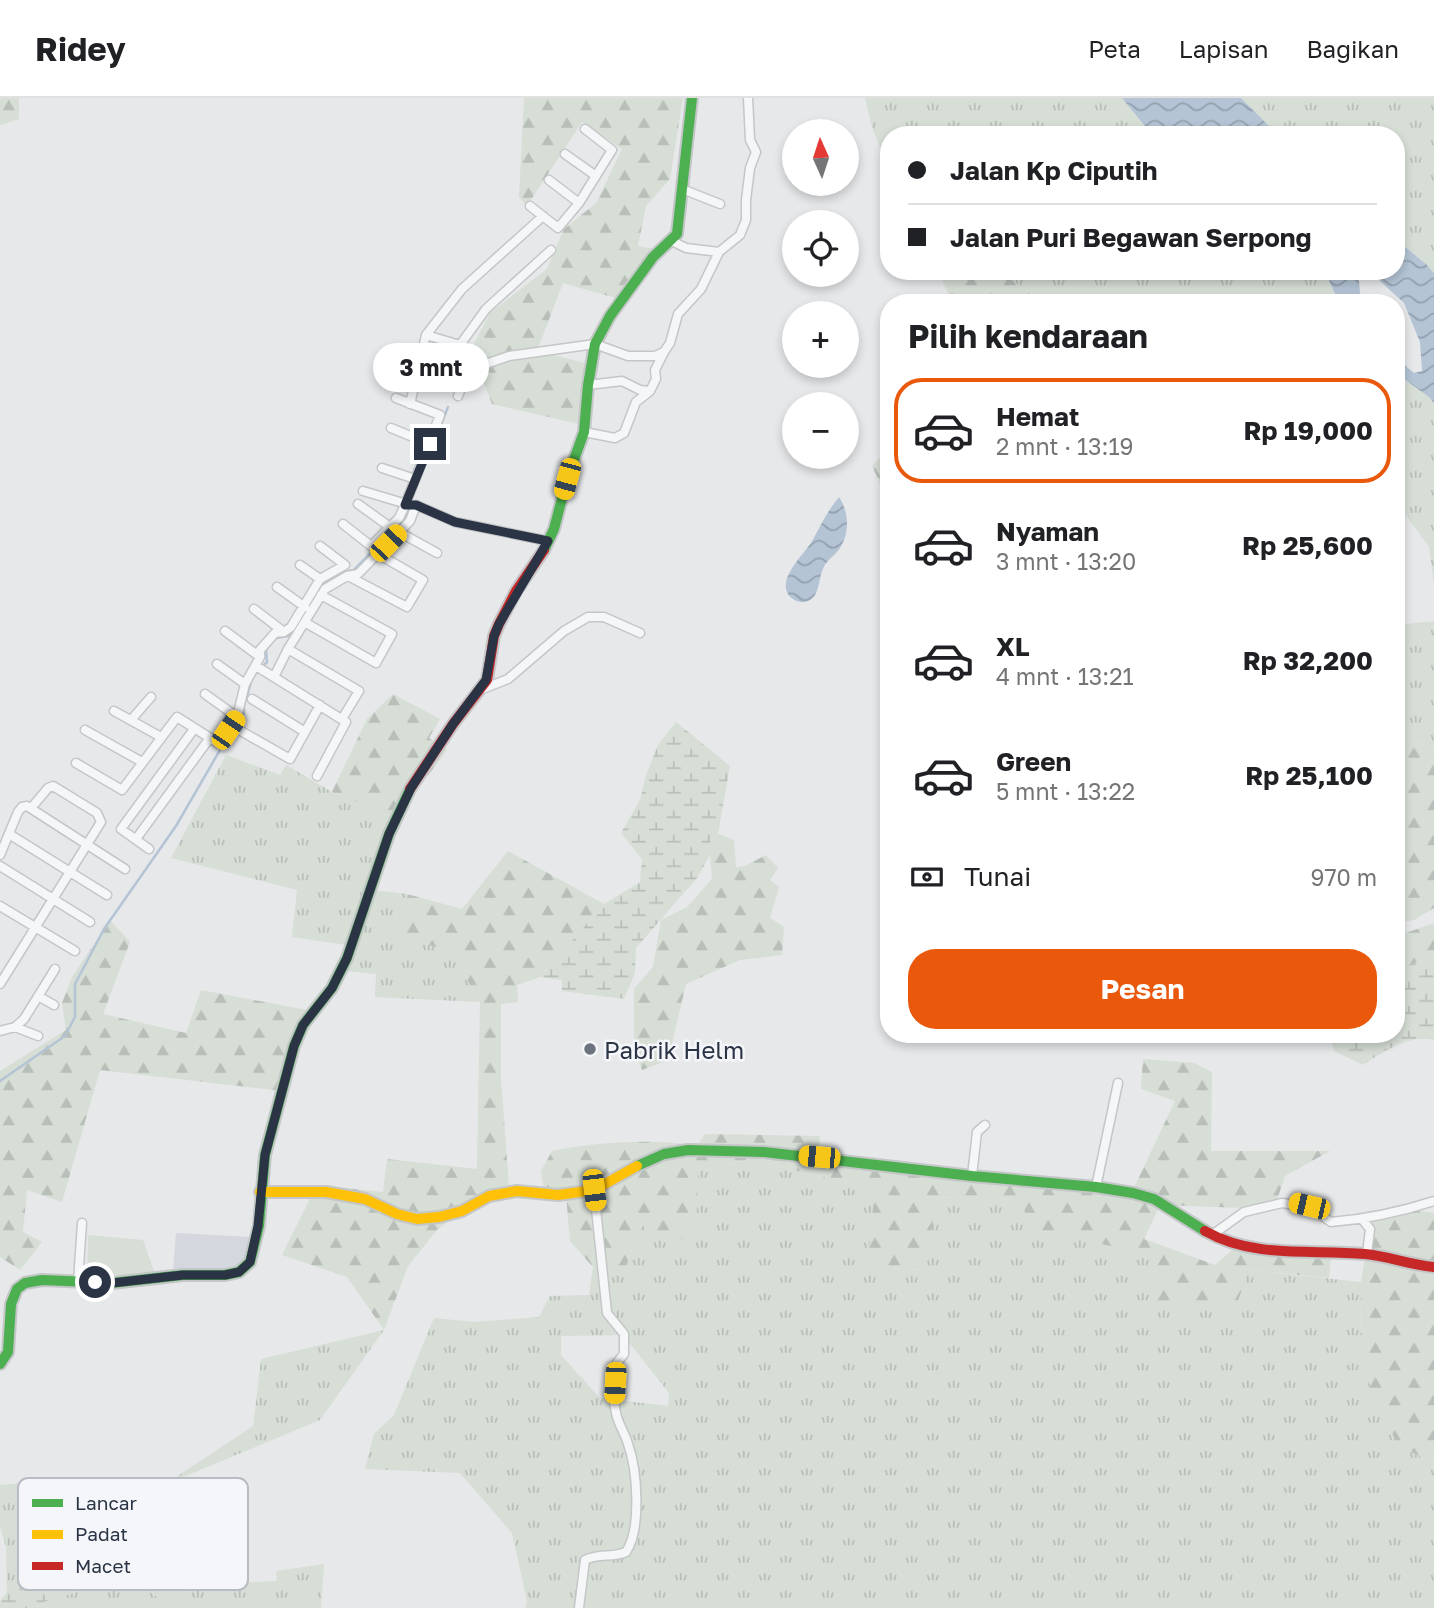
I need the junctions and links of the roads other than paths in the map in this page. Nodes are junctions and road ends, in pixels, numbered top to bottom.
1 (692, 98) edge
2 (748, 98) edge
3 (585, 129) dead end
4 (565, 154) dead end
5 (596, 176) junction
6 (549, 180) dead end
7 (682, 189) junction
8 (579, 203) junction
9 (720, 204) dead end
10 (530, 206) dead end
11 (543, 216) junction
12 (672, 241) junction
13 (551, 250) dead end
14 (719, 252) junction
15 (426, 335) junction
16 (595, 344) junction
17 (664, 352) junction
18 (588, 385) junction
19 (650, 391) junction
20 (458, 396) dead end
21 (396, 398) dead end
22 (410, 404) junction
23 (391, 428) dead end
24 (584, 432) junction
25 (430, 444) junction
26 (382, 468) dead end
27 (415, 479) junction
28 (363, 491) dead end
29 (358, 504) dead end
30 (405, 505) junction
31 (416, 505) junction
32 (343, 524) dead end
33 (390, 527) junction
34 (399, 532) junction
35 (548, 541) junction
36 (320, 546) dead end
37 (437, 553) dead end
38 (378, 554) junction
39 (300, 565) dead end
40 (348, 576) junction
41 (320, 579) junction
42 (277, 587) dead end
43 (321, 595) junction
44 (305, 607) junction
45 (254, 609) dead end
46 (306, 623) junction
47 (225, 631) dead end
48 (284, 632) junction
49 (640, 633) dead end
50 (288, 649) junction
51 (217, 664) dead end
52 (260, 664) junction
53 (274, 677) junction
54 (245, 684) junction
55 (480, 690) junction
56 (205, 694) dead end
57 (151, 696) dead end
58 (252, 699) dead end
59 (320, 705) junction
60 (114, 711) dead end
61 (237, 717) junction
62 (342, 719) junction
63 (131, 720) junction
64 (194, 729) junction
65 (85, 730) dead end
66 (241, 731) dead end
67 (305, 732) junction
68 (161, 737) junction
69 (209, 739) junction
70 (142, 762) junction
71 (76, 763) dead end
72 (317, 776) dead end
73 (32, 807) junction
74 (9, 834) junction
75 (136, 839) junction
76 (88, 844) junction
77 (149, 849) dead end
78 (0, 855) edge
79 (0, 866) edge
80 (125, 869) dead end
81 (70, 872) junction
82 (107, 895) dead end
83 (52, 898) junction
84 (0, 906) edge
85 (90, 922) dead end
86 (36, 926) junction
87 (75, 951) dead end
88 (55, 969) dead end
89 (0, 984) edge
90 (38, 996) junction
91 (54, 1005) dead end
92 (15, 1027) junction
93 (0, 1031) edge
94 (38, 1036) dead end
95 (1118, 1083) dead end
96 (985, 1125) dead end
97 (972, 1176) junction
98 (1096, 1187) junction
99 (594, 1190) junction
100 (260, 1192) junction
101 (1434, 1201) edge
102 (1362, 1219) junction
103 (82, 1223) dead end
104 (1212, 1235) junction
105 (1367, 1254) junction
106 (1434, 1267) edge
107 (78, 1282) junction
108 (5, 1303) edge
109 (0, 1364) edge
110 (579, 1608) edge

1 - 7 street
2 - 14 street
3 - 5 street
4 - 5 street
5 - 8 street
6 - 8 street
7 - 9 street
7 - 12 street
8 - 11 street
10 - 11 street
11 - 15 street
12 - 14 street
12 - 16 street
13 - 15 street
14 - 17 street
15 - 22 street
16 - 17 street
16 - 18 street
16 - 20 street
17 - 19 street
18 - 19 street
18 - 24 street
19 - 24 street
21 - 22 street
22 - 25 street
23 - 25 street
24 - 35 street
25 - 27 street
26 - 27 street
27 - 30 street
28 - 30 street
29 - 33 street
30 - 31 street
30 - 33 street
31 - 34 street
31 - 35 street
32 - 33 street
34 - 37 street
34 - 38 street
35 - 55 street
36 - 41 street
38 - 40 street
38 - 40 street
39 - 41 street
40 - 43 street
41 - 44 street
42 - 44 street
43 - 46 street
43 - 46 street
44 - 48 street
45 - 48 street
46 - 50 street
47 - 52 street
48 - 52 street
49 - 55 street
50 - 53 street
50 - 62 street
51 - 54 street
52 - 53 street
52 - 54 street
53 - 59 street
54 - 61 street
55 - 100 street
56 - 61 street
57 - 63 street
58 - 67 street
59 - 62 street
59 - 67 street
60 - 63 street
61 - 69 street
62 - 72 street
63 - 68 street
64 - 68 street
64 - 69 street
64 - 75 street
65 - 70 street
66 - 67 street
68 - 70 street
69 - 75 street
70 - 71 street
73 - 74 street
73 - 76 street
73 - 76 street
74 - 78 street
74 - 81 street
75 - 77 street
76 - 80 street
76 - 81 street
79 - 83 street
81 - 82 street
81 - 83 street
83 - 85 street
83 - 86 street
84 - 86 street
86 - 87 street
86 - 89 street
88 - 90 street
90 - 91 street
90 - 92 street
92 - 93 street
92 - 94 street
95 - 98 street
96 - 97 street
97 - 98 street
97 - 99 street
98 - 104 street
99 - 100 street
99 - 110 street
100 - 107 street
101 - 102 street
102 - 104 street
102 - 105 street
103 - 107 street
104 - 105 street
105 - 106 street
107 - 108 street
108 - 109 street

